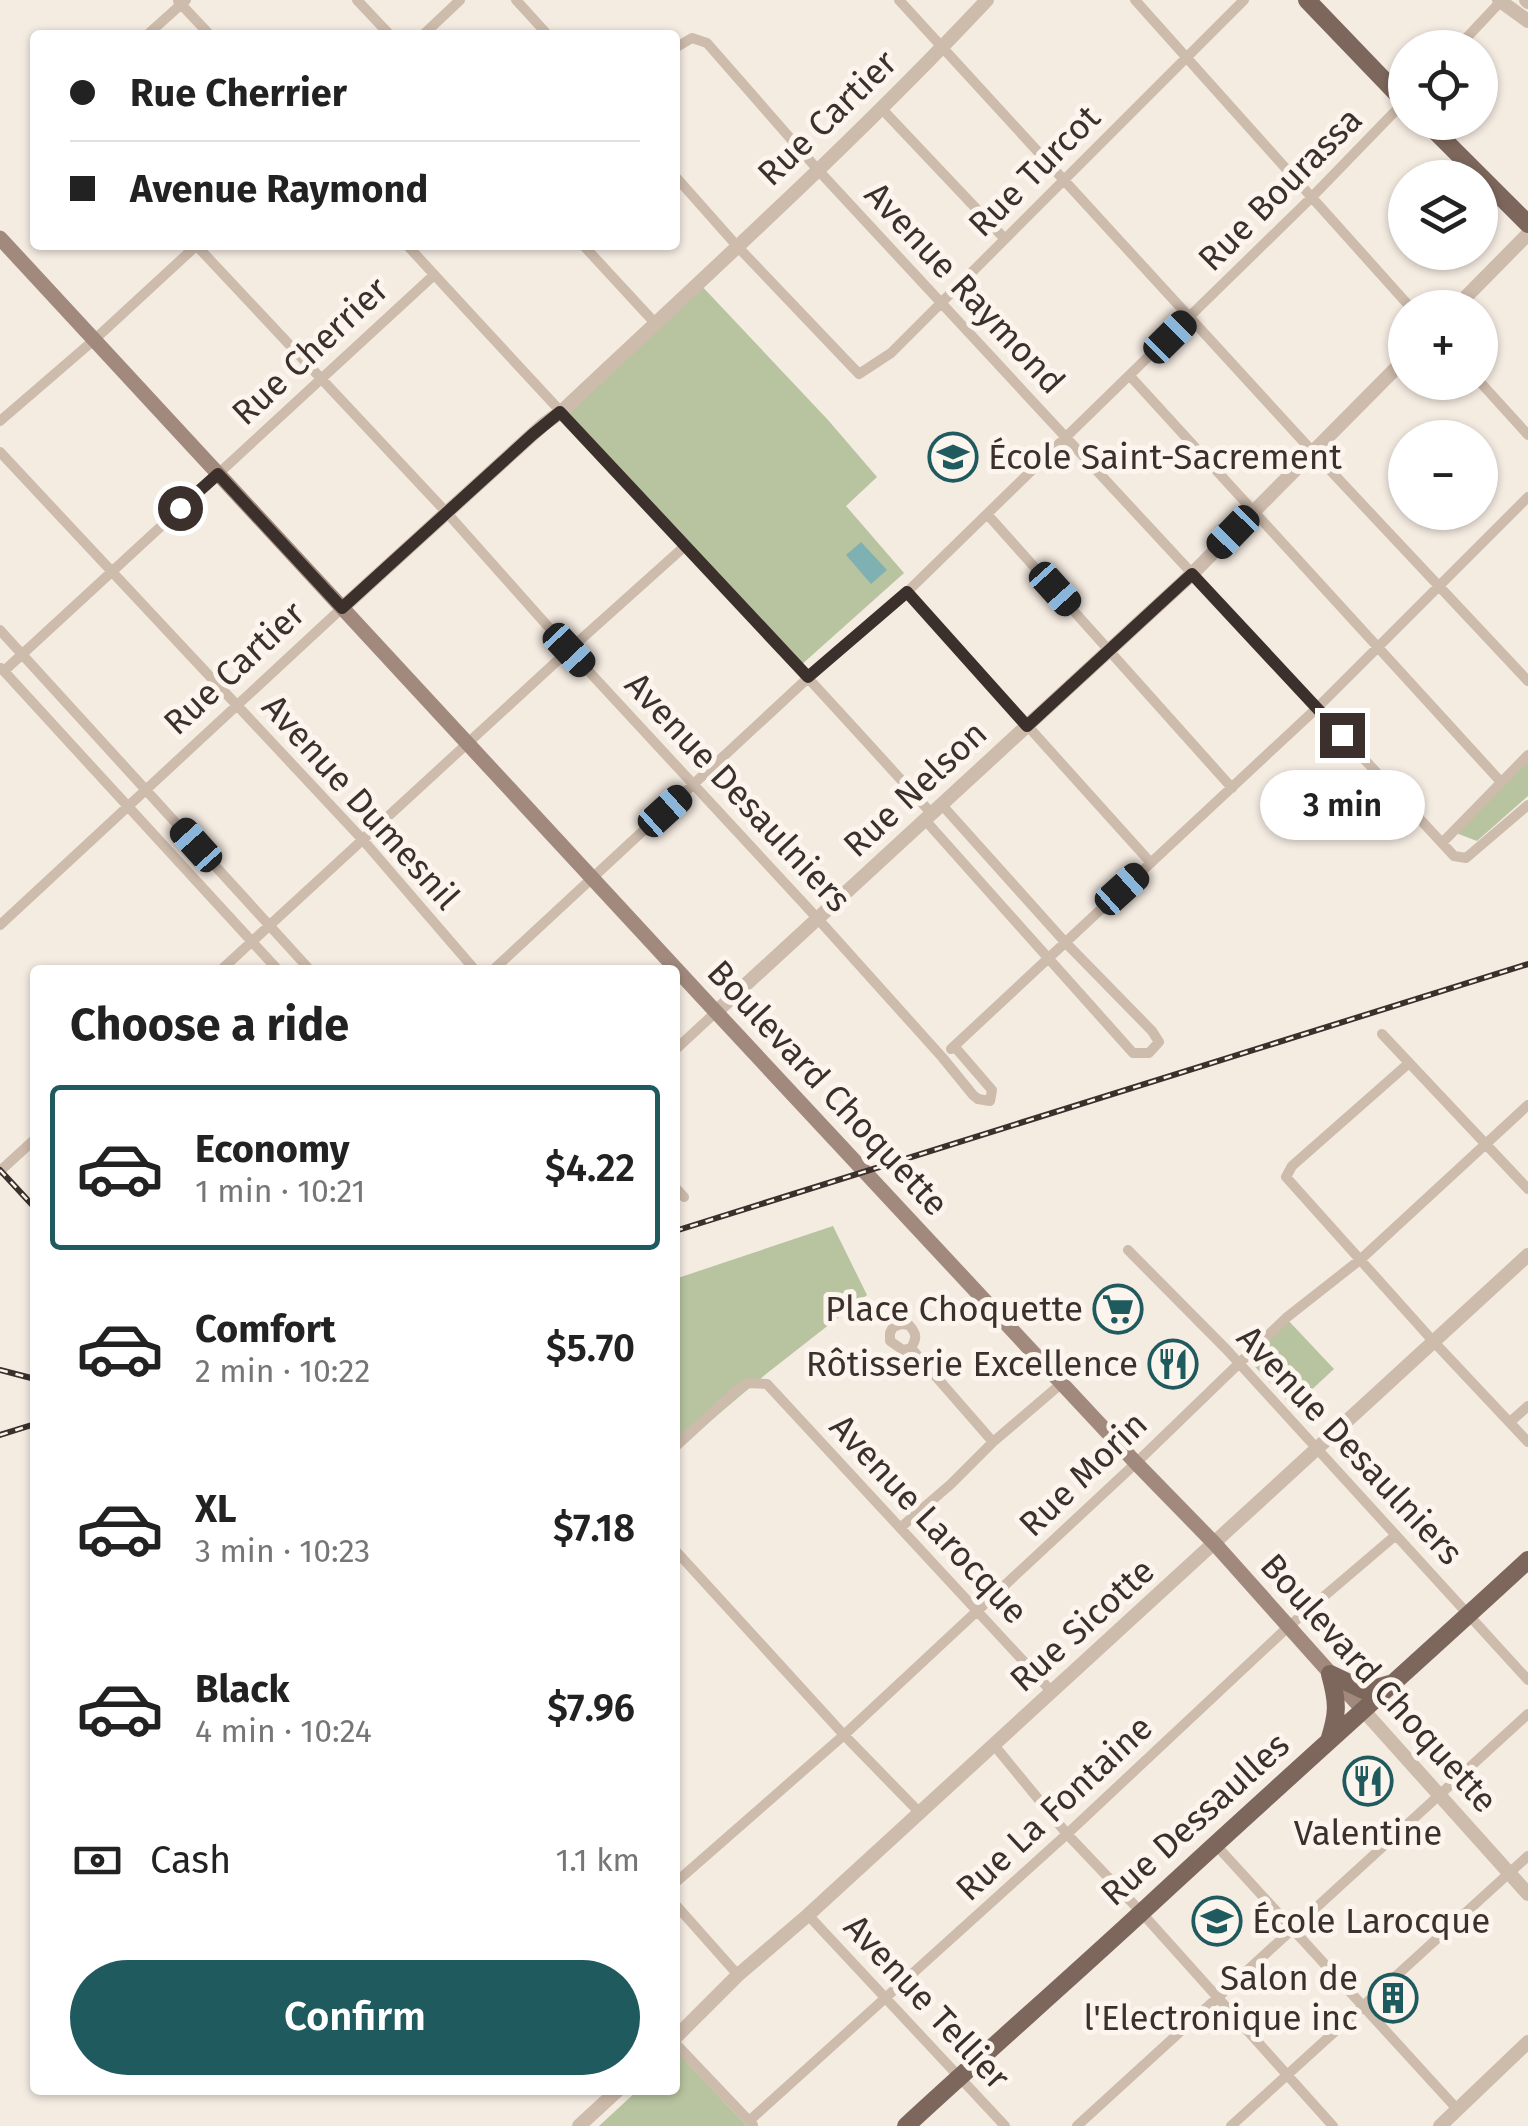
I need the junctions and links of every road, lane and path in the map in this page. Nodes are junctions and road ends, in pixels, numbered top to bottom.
1 (356, 0) edge
2 (460, 0) edge
3 (516, 0) edge
4 (899, 0) edge
5 (987, 0) edge
6 (1135, 0) edge
7 (1244, 0) edge
8 (1307, 0) edge
9 (1501, 0) edge
10 (181, 2) edge
11 (1528, 21) edge
12 (152, 30) edge
13 (206, 30) edge
14 (385, 30) edge
15 (428, 30) edge
16 (543, 30) edge
17 (1473, 30) edge
18 (680, 45) edge
19 (943, 47) junction
20 (1186, 58) junction
21 (1388, 84) edge
22 (881, 108) junction
23 (1388, 119) edge
24 (1444, 140) edge
25 (818, 170) junction
26 (1064, 180) junction
27 (680, 182) edge
28 (1311, 198) junction
29 (1528, 224) edge
30 (1528, 234) edge
31 (0, 238) edge
32 (1005, 239) junction
33 (737, 246) junction
34 (192, 250) edge
35 (202, 250) edge
36 (412, 250) edge
37 (588, 250) edge
38 (434, 275) junction
39 (1395, 290) edge
40 (1474, 290) edge
41 (941, 303) junction
42 (1190, 318) junction
43 (655, 323) junction
44 (94, 340) junction
45 (1388, 375) edge
46 (1130, 376) junction
47 (320, 378) junction
48 (1496, 400) edge
49 (560, 412) junction
50 (0, 421) edge
51 (1528, 435) edge
52 (1066, 438) junction
53 (0, 452) edge
54 (1313, 452) junction
55 (218, 474) junction
56 (1528, 496) edge
57 (1254, 512) junction
58 (448, 514) junction
59 (988, 514) junction
60 (685, 546) junction
61 (111, 572) junction
62 (1192, 574) junction
63 (1439, 586) junction
64 (907, 592) junction
65 (342, 608) junction
66 (0, 630) edge
67 (1378, 647) junction
68 (569, 650) junction
69 (1110, 650) junction
70 (23, 654) junction
71 (2, 669) edge
72 (808, 677) junction
73 (1528, 681) edge
74 (238, 706) junction
75 (1317, 708) junction
76 (1027, 726) junction
77 (467, 744) junction
78 (1528, 755) edge
79 (1501, 782) junction
80 (693, 785) junction
81 (1232, 788) junction
82 (148, 790) junction
83 (1528, 805) edge
84 (128, 808) junction
85 (933, 813) junction
86 (363, 840) junction
87 (1442, 843) junction
88 (1151, 862) junction
89 (592, 878) junction
90 (818, 918) junction
91 (0, 926) edge
92 (270, 926) junction
93 (1064, 941) junction
94 (252, 942) junction
95 (1048, 959) junction
96 (227, 965) edge
97 (273, 965) edge
98 (305, 965) edge
99 (472, 965) edge
100 (498, 965) edge
101 (673, 965) edge
102 (680, 973) edge
103 (716, 1012) junction
104 (1382, 1034) dead end
105 (680, 1045) edge
106 (954, 1046) junction
107 (942, 1057) junction
108 (1409, 1063) junction
109 (1528, 1105) edge
110 (30, 1144) edge
111 (1486, 1144) junction
112 (0, 1171) edge
113 (1528, 1189) edge
114 (680, 1193) edge
115 (684, 1197) dead end
116 (1128, 1250) dead end
117 (1528, 1255) edge
118 (1361, 1258) junction
119 (1433, 1341) junction
120 (911, 1348) dead end
121 (1238, 1362) junction
122 (1062, 1383) junction
123 (1528, 1406) edge
124 (1510, 1422) junction
125 (680, 1442) edge
126 (992, 1442) junction
127 (1528, 1442) edge
128 (1317, 1449) junction
129 (1136, 1464) junction
130 (900, 1528) junction
131 (1396, 1535) junction
132 (1215, 1544) junction
133 (680, 1555) edge
134 (1528, 1560) edge
135 (977, 1612) junction
136 (1468, 1615) junction
137 (1288, 1628) junction
138 (1330, 1674) junction
139 (1528, 1680) edge
140 (1396, 1681) junction
141 (1052, 1692) junction
142 (1364, 1711) junction
143 (1528, 1714) edge
144 (844, 1735) junction
145 (1328, 1742) junction
146 (994, 1745) junction
147 (1439, 1795) junction
148 (920, 1813) junction
149 (1067, 1834) junction
150 (1214, 1843) junction
151 (1528, 1856) edge
152 (1510, 1873) junction
153 (680, 1879) edge
154 (1528, 1894) edge
155 (680, 1910) edge
156 (1142, 1912) junction
157 (808, 1916) junction
158 (1292, 1929) junction
159 (738, 1975) junction
160 (886, 1998) junction
161 (1218, 1998) junction
162 (1363, 2006) junction
163 (680, 2035) edge
164 (1528, 2042) edge
165 (680, 2045) edge
166 (1287, 2075) junction
167 (959, 2076) junction
168 (613, 2095) edge
169 (1457, 2109) junction
170 (752, 2124) edge
171 (580, 2126) edge
172 (906, 2126) edge
173 (1005, 2126) edge
174 (1077, 2126) edge
175 (1231, 2126) edge
176 (1333, 2126) edge
177 (1440, 2126) edge

1 - 14 street
2 - 15 street
3 - 16 street
4 - 19 street
5 - 19 street, Rue Cartier
6 - 20 street
7 - 20 street, Rue Turcot
8 - 21 main road
9 - 11 street
9 - 17 street
10 - 12 street
10 - 13 street
18 - 25 street, Avenue Raymond
19 - 22 street, Rue Cartier
19 - 26 street
20 - 26 street, Rue Turcot
20 - 28 street
22 - 25 street, Rue Cartier
22 - 32 street
23 - 28 street, Rue Bourassa
24 - 29 main road
25 - 33 street, Rue Cartier
25 - 41 street, Avenue Raymond
26 - 32 street, Rue Turcot
26 - 42 street
27 - 33 street
28 - 39 street
28 - 42 street, Rue Bourassa
30 - 40 street
31 - 44 main road, Boulevard Choquette
32 - 41 street, Rue Turcot
33 - 41 street, Rue Turcot
33 - 43 street, Rue Cartier
34 - 44 street
35 - 47 street, Avenue Desaulniers
36 - 38 street
37 - 43 street
38 - 47 street, Rue Cherrier
38 - 49 street
41 - 52 street, Avenue Raymond
42 - 46 street, Rue Bourassa
42 - 54 street
43 - 49 street, Rue Cartier
44 - 50 street
44 - 55 main road, Boulevard Choquette
45 - 54 street, Rue Nelson
46 - 52 street, Rue Bourassa
46 - 57 street
47 - 55 street, Rue Cherrier
47 - 58 street, Avenue Desaulniers
48 - 51 street
49 - 58 street, Rue Cartier
49 - 60 street
52 - 59 street, Rue Bourassa
52 - 62 street, Avenue Raymond
53 - 61 street, Avenue Dumesnil
54 - 57 street, Rue Nelson
54 - 63 street
55 - 61 street, Rue Cherrier
55 - 65 main road, Boulevard Choquette
56 - 63 street
57 - 62 street, Rue Nelson
57 - 67 street
58 - 65 street, Rue Cartier
58 - 68 street, Avenue Desaulniers
59 - 64 street, Rue Bourassa
59 - 69 street
60 - 68 street
60 - 72 street
61 - 70 street, Rue Cherrier
61 - 74 street, Avenue Dumesnil
62 - 69 street, Rue Nelson
62 - 75 street, Avenue Raymond
63 - 67 street
63 - 73 street
64 - 72 street, Rue Bourassa
64 - 76 street
65 - 74 street, Rue Cartier
65 - 77 main road, Boulevard Choquette
66 - 70 street
67 - 75 street
67 - 79 street
68 - 77 street
68 - 80 street, Avenue Desaulniers
69 - 76 street, Rue Nelson
69 - 81 street
70 - 71 street, Rue Cherrier
70 - 82 street
71 - 84 street
72 - 80 street, Rue Bourassa
72 - 85 street
74 - 82 street, Rue Cartier
74 - 86 street, Avenue Dumesnil
75 - 81 street
75 - 87 street, Avenue Raymond
76 - 85 street, Rue Nelson
76 - 88 street
77 - 86 street
77 - 89 main road, Boulevard Choquette
78 - 79 street
79 - 87 street
80 - 89 street, Rue Bourassa
80 - 90 street, Avenue Desaulniers
81 - 88 street
82 - 84 street, Rue Cartier
82 - 92 street
83 - 87 street
84 - 91 street, Rue Cartier
84 - 94 street
85 - 90 street, Rue Nelson
85 - 93 street
85 - 95 street
86 - 92 street
86 - 99 street, Avenue Dumesnil
88 - 93 street
89 - 100 street, Rue Bourassa
89 - 101 main road, Boulevard Choquette
90 - 103 street, Rue Nelson
90 - 107 street, Avenue Desaulniers
92 - 94 street
92 - 98 street
93 - 95 street
93 - 95 street
94 - 96 street
94 - 97 street
95 - 106 street
102 - 103 main road, Boulevard Choquette
103 - 105 street, Rue Nelson
103 - 122 main road, Boulevard Choquette
104 - 108 street
106 - 107 street
106 - 107 street, Avenue Desaulniers
108 - 111 street
108 - 118 street
109 - 111 street, Rue Morin
110 - 112 street
111 - 113 street
111 - 118 street, Rue Morin
114 - 115 street
116 - 121 street, Avenue Desaulniers
117 - 119 street, Rue Sicotte
118 - 119 street
118 - 121 street, Rue Morin
119 - 124 street
119 - 128 street, Rue Sicotte
120 - 126 street
121 - 128 street, Avenue Desaulniers
121 - 129 street, Rue Morin
122 - 126 street
122 - 129 main road, Boulevard Choquette
123 - 124 street
124 - 127 street
125 - 130 street, Avenue Larocque
126 - 130 street
128 - 131 street, Avenue Desaulniers
128 - 132 street, Rue Sicotte
129 - 132 main road, Boulevard Choquette
129 - 135 street, Rue Morin
130 - 135 street, Avenue Larocque
131 - 136 street, Avenue Desaulniers
131 - 137 street, Rue La Fontaine
132 - 137 main road, Boulevard Choquette
132 - 141 street, Rue Sicotte
133 - 144 street
134 - 136 main road, Rue Dessaulles
135 - 141 street, Avenue Larocque
135 - 144 street, Rue Morin
136 - 139 street, Avenue Desaulniers
136 - 140 main road, Rue Dessaulles
137 - 138 main road, Boulevard Choquette
137 - 149 street, Rue La Fontaine
138 - 140 main road
138 - 142 main road, Boulevard Choquette
138 - 145 main road
140 - 142 main road, Rue Dessaulles
141 - 146 street, Rue Sicotte
142 - 145 main road, Rue Dessaulles
142 - 147 street, Boulevard Choquette
143 - 147 street
144 - 148 street
144 - 153 street, Rue Morin
145 - 150 main road, Rue Dessaulles
146 - 148 street, Rue Sicotte
146 - 149 street
147 - 152 street, Boulevard Choquette
147 - 158 street
148 - 157 street, Rue Sicotte
149 - 156 street
149 - 160 street, Rue La Fontaine
150 - 156 main road, Rue Dessaulles
150 - 158 street
151 - 152 street
152 - 154 street, Boulevard Choquette
152 - 162 street
155 - 159 street
156 - 161 street
156 - 167 main road, Rue Dessaulles
157 - 159 street, Rue Sicotte
157 - 160 street, Avenue Tellier
158 - 161 street
158 - 162 street
159 - 163 street, Rue Sicotte
160 - 167 street, Avenue Tellier
160 - 170 street, Rue La Fontaine
161 - 166 street
161 - 174 street
162 - 166 street
162 - 169 street
164 - 169 street
165 - 170 street
166 - 175 street
166 - 176 street
167 - 172 main road, Rue Dessaulles
167 - 173 street, Avenue Tellier
168 - 171 street
169 - 177 street

